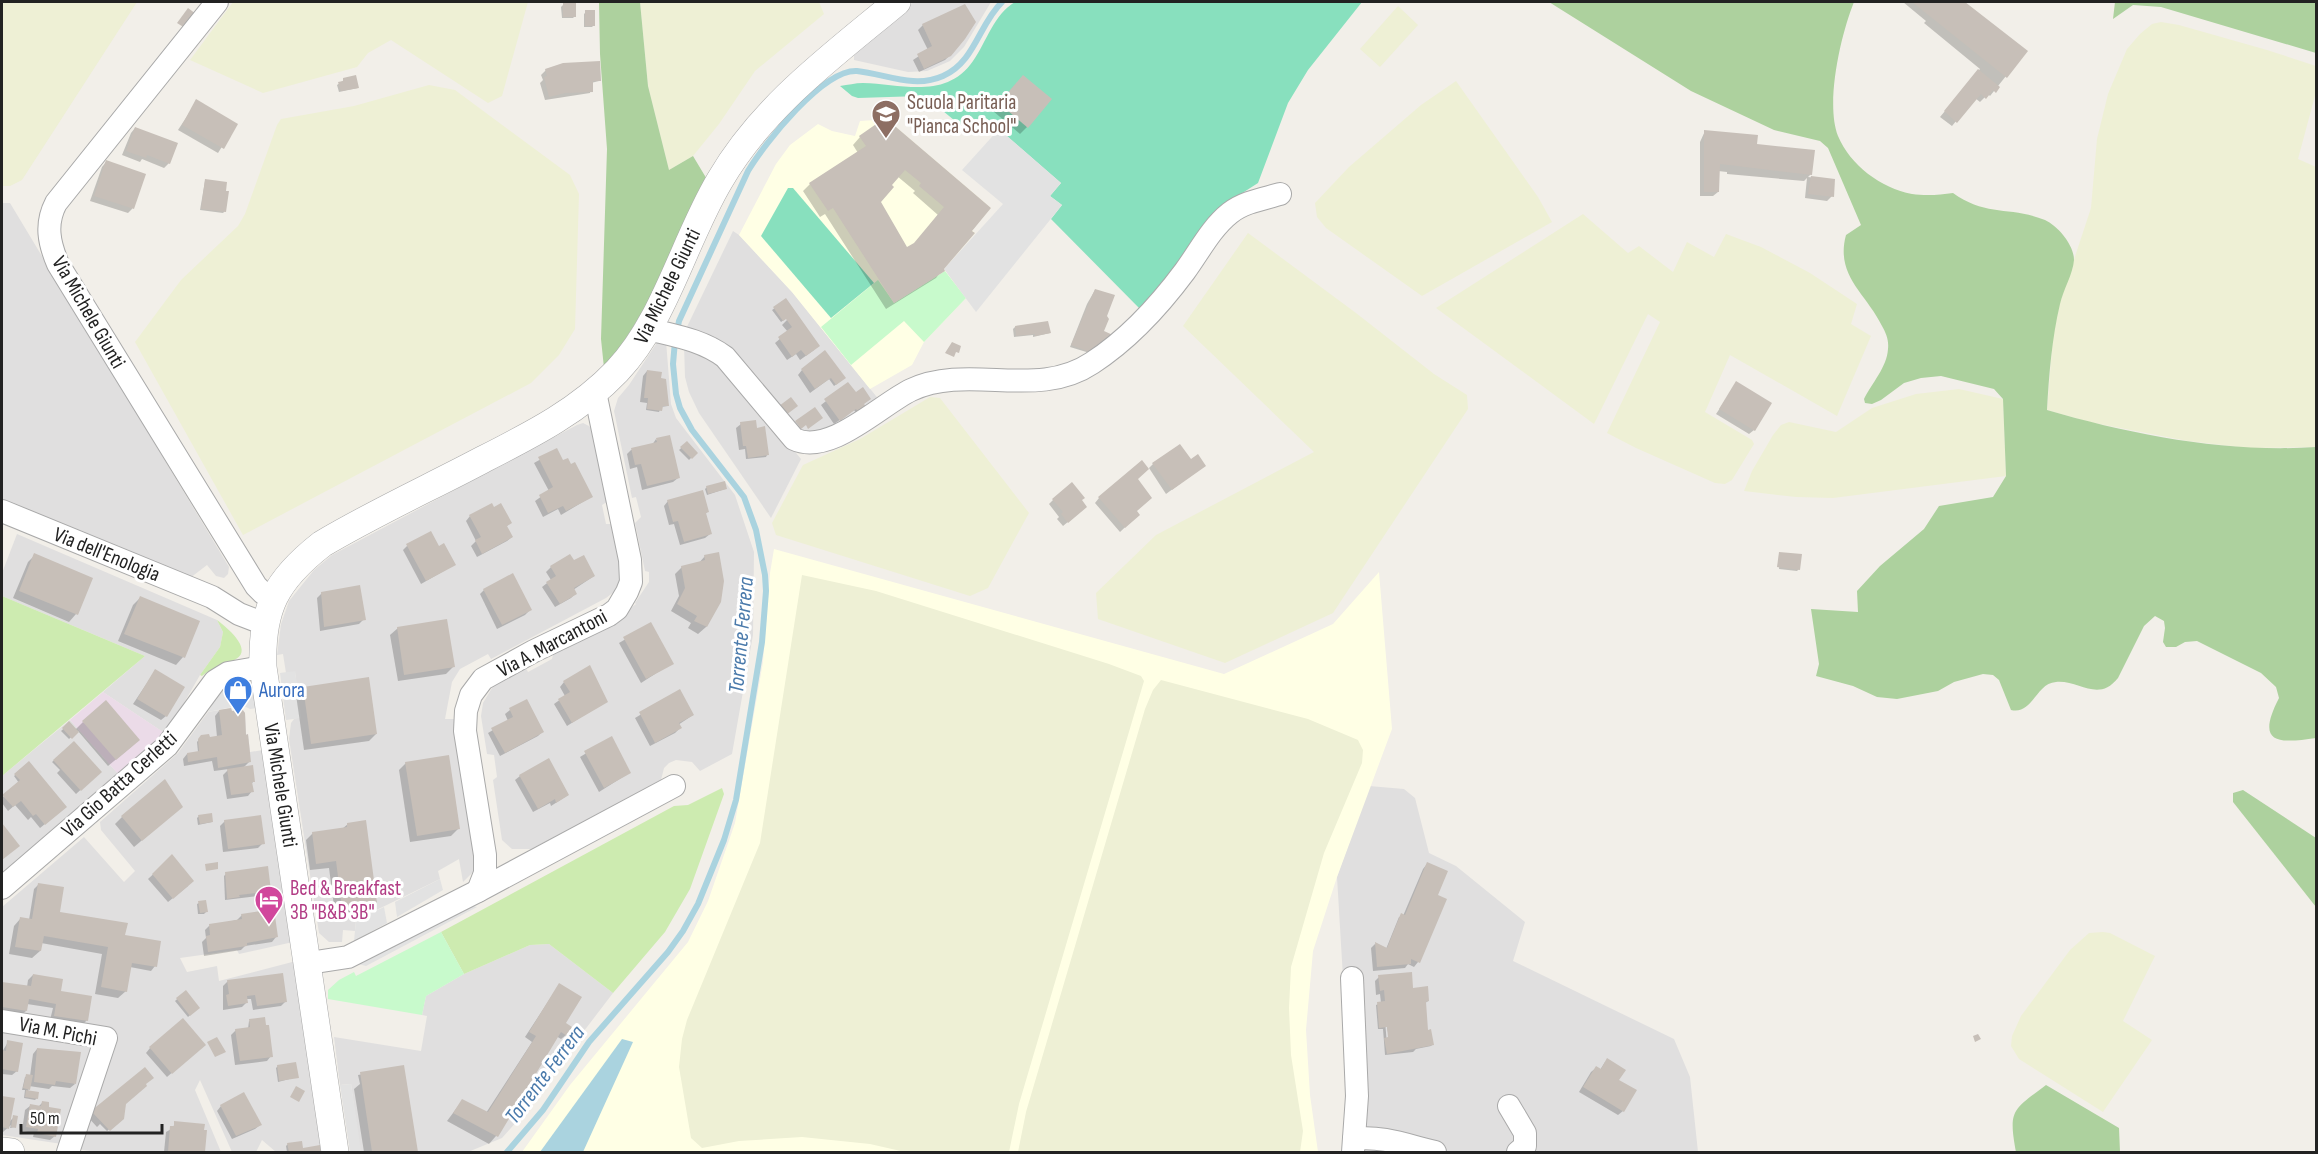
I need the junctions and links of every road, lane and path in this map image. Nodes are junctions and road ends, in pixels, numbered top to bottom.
1 (217, 2) edge
2 (897, 2) edge
3 (1280, 194) dead end
4 (666, 333) junction
5 (596, 392) junction
6 (2, 511) edge
7 (212, 597) junction
8 (274, 597) junction
9 (265, 624) junction
10 (263, 667) junction
11 (674, 786) dead end
12 (2, 888) edge
13 (478, 891) junction
14 (309, 963) junction
15 (1352, 978) dead end
16 (2, 1021) edge
17 (1509, 1106) dead end
18 (1354, 1146) edge
19 (2, 1151) edge
20 (12, 1152) edge
21 (68, 1152) edge
22 (335, 1152) edge
23 (1435, 1152) edge
24 (1518, 1152) edge

1 - 8 street, Via Michele Giunti
2 - 4 street, Via Michele Giunti
3 - 4 street
4 - 5 street, Via Michele Giunti
5 - 8 street, Via Michele Giunti
5 - 13 street, Via A. Marcantoni
6 - 7 street, Via dell'Enologia
7 - 8 street, Via dell'Enologia
7 - 9 street, Via dell'Enologia
8 - 9 street, Via Michele Giunti
9 - 10 street, Via Michele Giunti
10 - 12 street, Via Gio Batta Cerletti
10 - 14 street, Via Michele Giunti
11 - 13 street
13 - 14 street
14 - 22 street, Via Michele Giunti
15 - 18 street
16 - 21 street, Via M. Pichi
17 - 24 street
18 - 23 street
19 - 20 street

